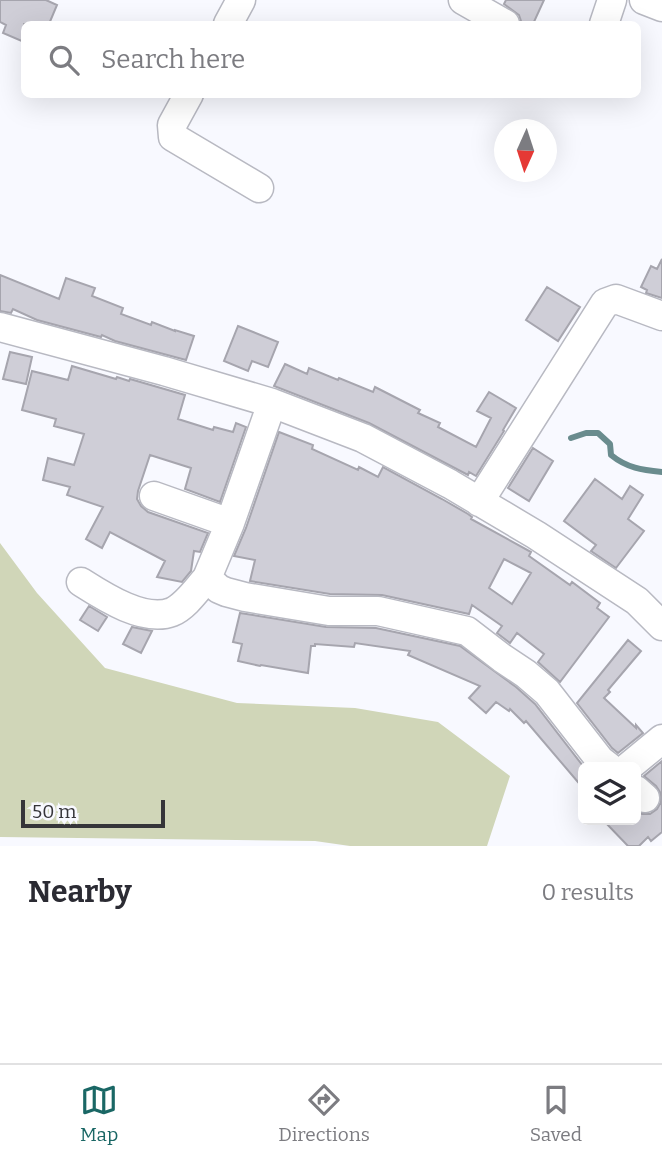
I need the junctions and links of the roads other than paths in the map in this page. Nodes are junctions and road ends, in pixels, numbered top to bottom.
1 (241, 0) edge
2 (463, 0) edge
3 (612, 0) edge
4 (643, 0) edge
5 (662, 7) edge
6 (230, 21) edge
7 (500, 21) edge
8 (605, 21) edge
9 (187, 98) edge
10 (259, 188) dead end
11 (662, 316) edge
12 (0, 327) edge
13 (272, 403) junction
14 (154, 496) dead end
15 (480, 502) junction
16 (230, 523) junction
17 (207, 578) junction
18 (81, 582) dead end
19 (662, 626) edge
20 (662, 739) edge
21 (603, 762) edge
22 (634, 762) edge

1 - 6 street
2 - 7 street
3 - 8 street
4 - 5 street
9 - 10 street
11 - 15 street
12 - 13 street
13 - 15 street
13 - 16 street
14 - 16 street
15 - 19 street
16 - 17 street
17 - 18 street
17 - 21 street
20 - 22 street

